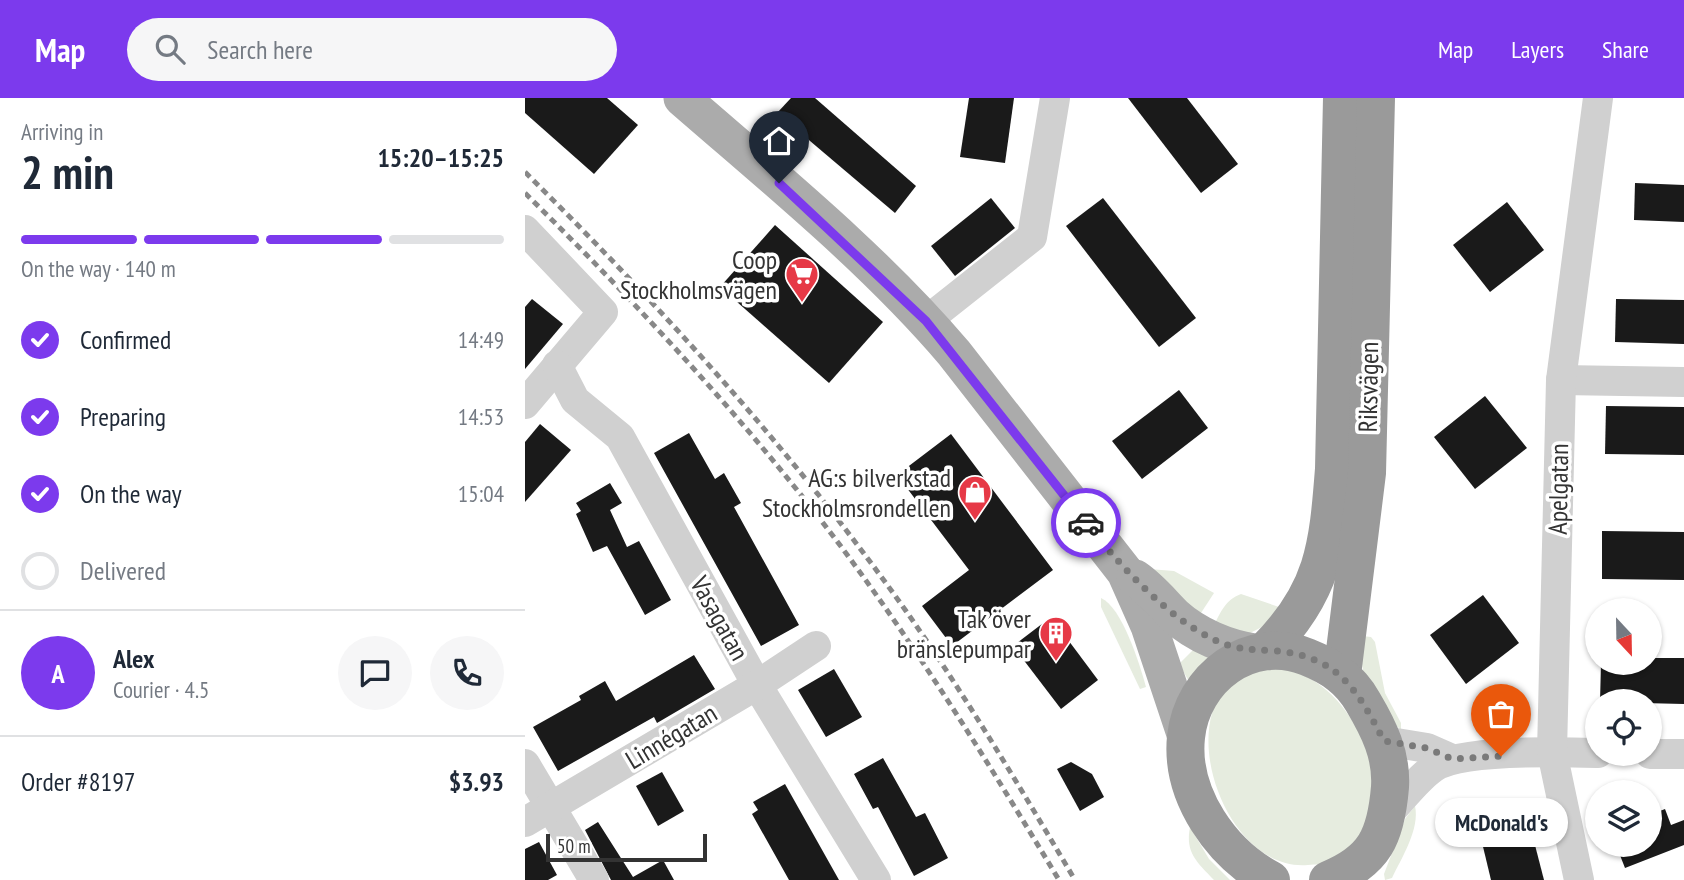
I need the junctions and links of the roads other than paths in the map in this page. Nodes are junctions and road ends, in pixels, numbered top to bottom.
1 (682, 98) edge
2 (1055, 98) edge
3 (1342, 98) edge
4 (1376, 98) edge
5 (1598, 98) edge
6 (525, 230) edge
7 (926, 321) junction
8 (557, 365) junction
9 (1561, 380) junction
10 (1684, 383) edge
11 (525, 404) edge
12 (1125, 572) junction
13 (816, 646) dead end
14 (1260, 651) junction
15 (1342, 675) junction
16 (757, 685) junction
17 (1186, 737) junction
18 (1384, 741) junction
19 (1552, 752) junction
20 (1585, 753) edge
21 (1662, 754) edge
22 (1684, 754) edge
23 (1452, 759) junction
24 (525, 764) edge
25 (551, 807) junction
26 (1388, 814) junction
27 (525, 822) edge
28 (1365, 869) edge
29 (594, 880) edge
30 (876, 880) edge
31 (1271, 880) edge
32 (1328, 880) edge
33 (1579, 880) edge

1 - 7 main road
2 - 7 street
3 - 14 highway, Riksvägen
4 - 15 highway, Riksvägen
5 - 9 street, Apelgatan
6 - 8 street
7 - 12 main road
8 - 11 street
8 - 16 street, Vasagatan
9 - 10 street
9 - 19 street, Apelgatan
12 - 14 main road
12 - 17 main road
13 - 16 street, Linnégatan
14 - 15 highway
14 - 17 highway
15 - 18 highway
16 - 25 street, Linnégatan
16 - 30 street, Vasagatan
17 - 31 highway
18 - 23 street
18 - 26 highway
19 - 20 street
19 - 23 street
19 - 33 street, Apelgatan
21 - 22 street
23 - 26 street
24 - 25 street
25 - 27 street, Linnégatan
25 - 29 street
26 - 28 highway
28 - 32 highway

